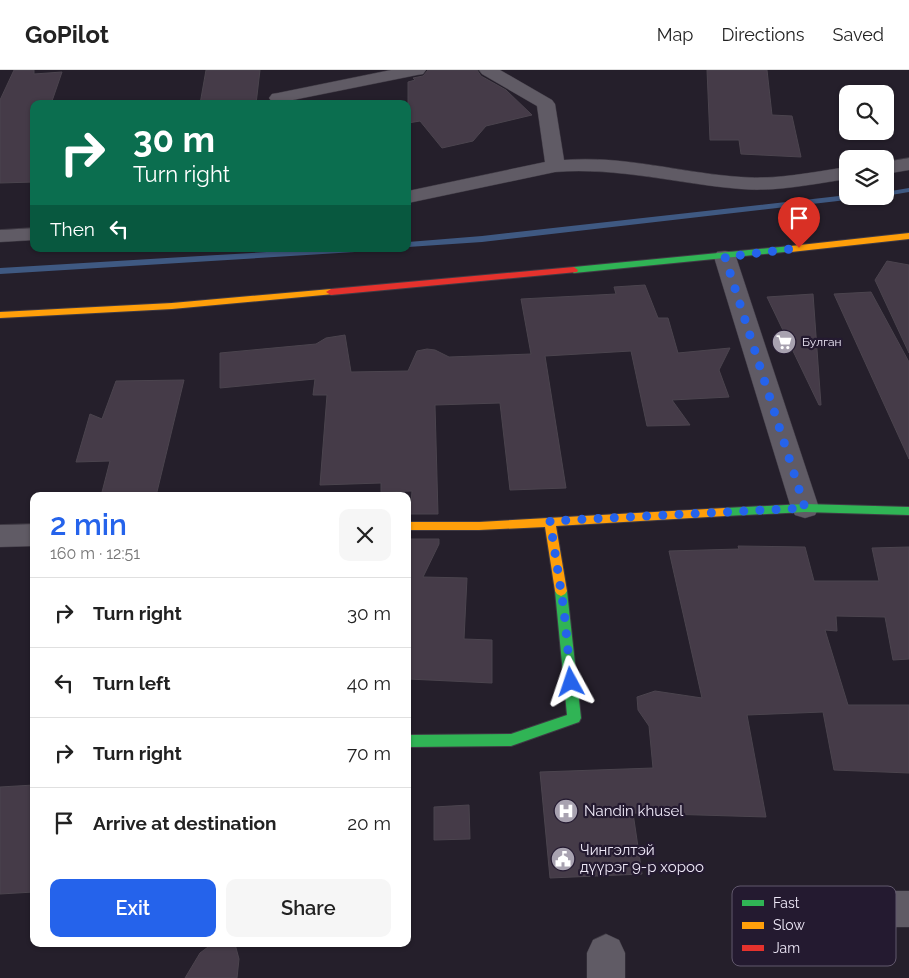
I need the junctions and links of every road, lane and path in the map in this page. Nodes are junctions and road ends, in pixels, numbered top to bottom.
1 (417, 70) edge
2 (488, 70) edge
3 (278, 98) dead end
4 (909, 164) edge
5 (555, 166) junction
6 (894, 166) edge
7 (839, 174) edge
8 (411, 196) edge
9 (30, 234) edge
10 (0, 236) edge
11 (909, 236) edge
12 (725, 257) junction
13 (0, 315) edge
14 (805, 508) junction
15 (909, 511) edge
16 (550, 521) junction
17 (411, 526) edge
18 (30, 535) edge
19 (0, 536) edge
20 (411, 741) edge
21 (896, 909) edge
22 (909, 909) edge

1 - 3 street
2 - 5 street
4 - 6 street
5 - 7 street
5 - 8 street
9 - 10 street
11 - 12 street
12 - 13 street
12 - 14 street
14 - 15 street
14 - 16 street
16 - 17 street
16 - 20 street
18 - 19 street
21 - 22 street

